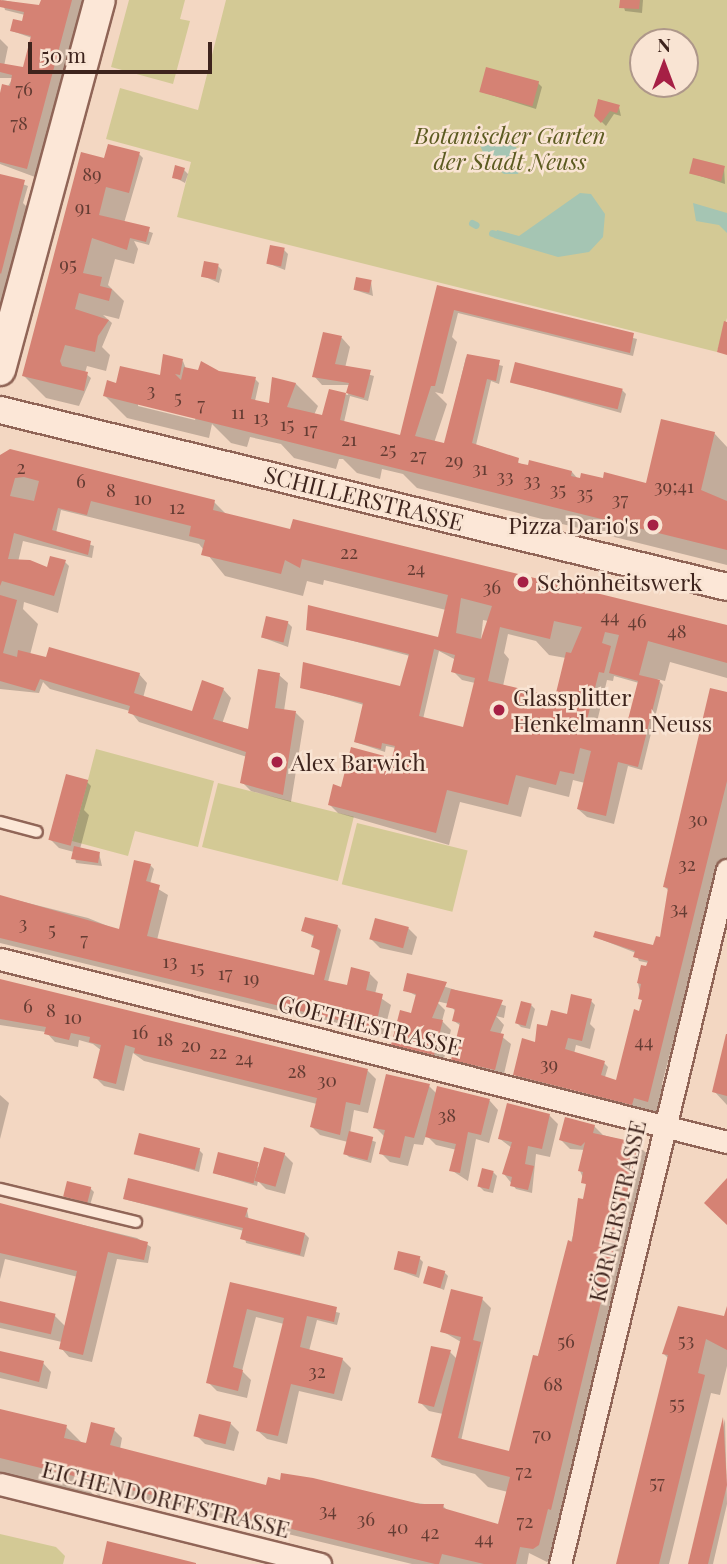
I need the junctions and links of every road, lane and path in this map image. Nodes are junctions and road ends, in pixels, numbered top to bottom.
1 (100, 0) edge
2 (0, 370) edge
3 (0, 410) edge
4 (727, 587) edge
5 (0, 822) edge
6 (37, 832) dead end
7 (727, 870) edge
8 (0, 959) edge
9 (665, 1126) junction
10 (727, 1142) edge
11 (0, 1189) edge
12 (136, 1222) dead end
13 (0, 1484) edge
14 (320, 1564) edge
15 (560, 1564) edge

1 - 2 main road
3 - 4 street, SCHILLERSTRASSE
5 - 6 lane
7 - 9 street, KÖRNERSTRASSE
8 - 9 street, GOETHESTRASSE
9 - 10 street, GOETHESTRASSE
9 - 15 street, KÖRNERSTRASSE
11 - 12 lane
13 - 14 street, EICHENDORFFSTRASSE

